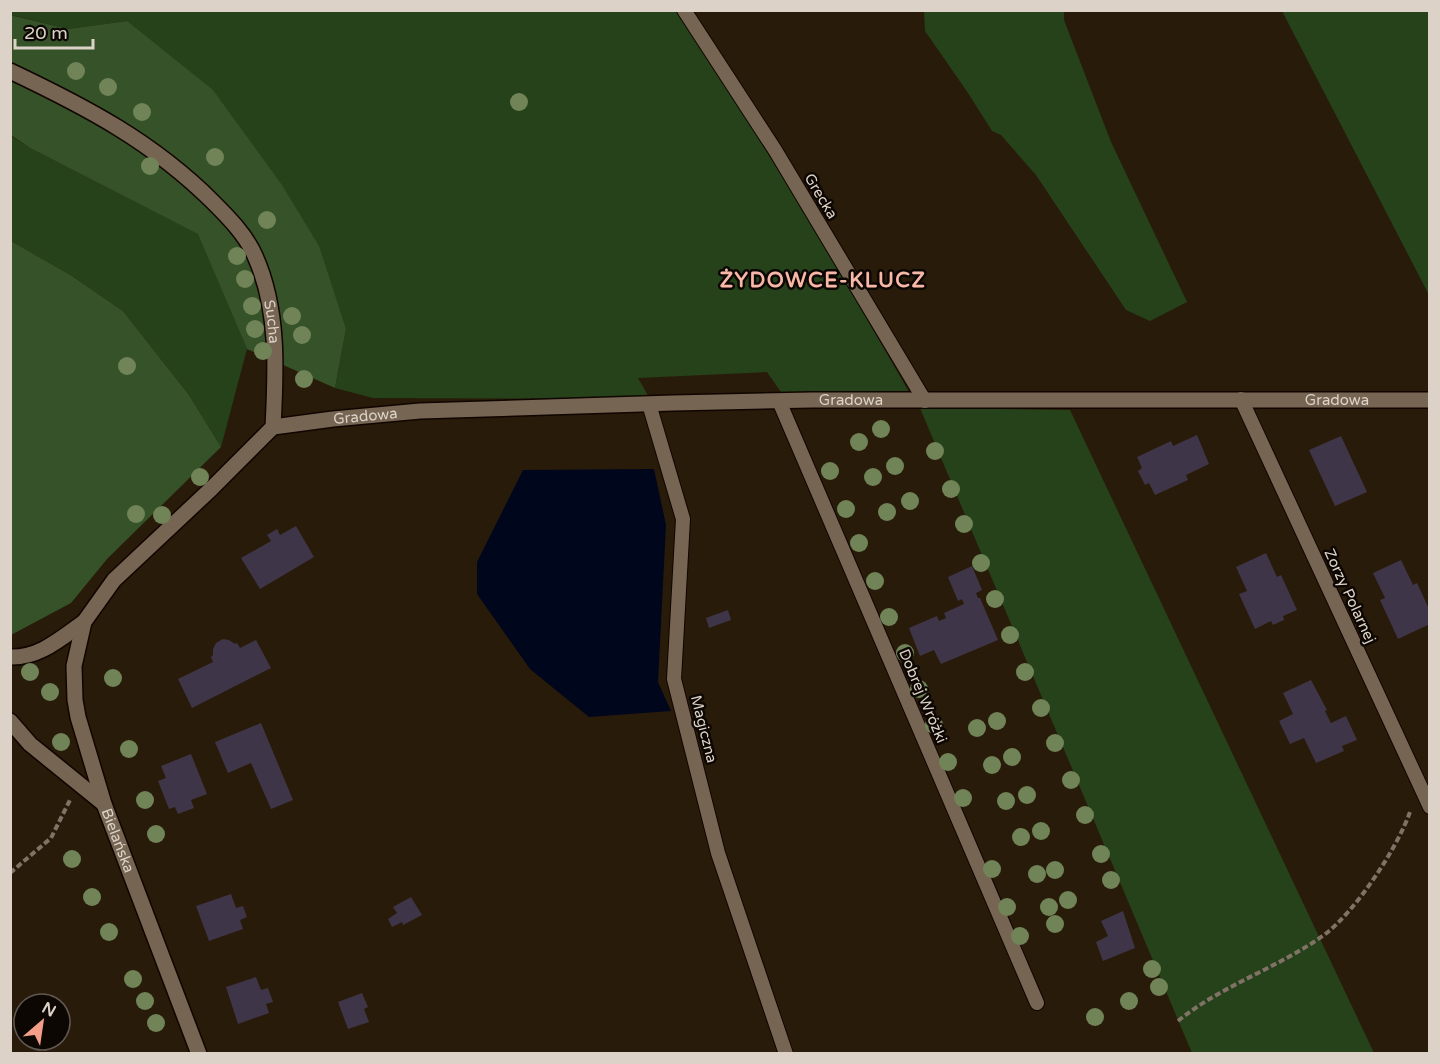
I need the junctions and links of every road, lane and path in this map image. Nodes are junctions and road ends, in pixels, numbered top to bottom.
1 (684, 10) edge
2 (10, 72) edge
3 (1241, 399) junction
4 (925, 400) junction
5 (1430, 400) edge
6 (779, 401) junction
7 (649, 404) junction
8 (273, 427) junction
9 (84, 622) junction
10 (10, 657) edge
11 (10, 721) edge
12 (77, 783) junction
13 (1420, 786) junction
14 (104, 804) junction
15 (1430, 807) edge
16 (10, 873) edge
17 (1037, 1003) dead end
18 (1178, 1021) dead end
19 (199, 1053) edge
20 (786, 1053) edge

1 - 4 lane, Grecka
2 - 8 street, Sucha
3 - 4 street, Gradowa
3 - 5 street, Gradowa
3 - 13 lane, Zorzy Polarnej
4 - 6 street, Gradowa
6 - 7 street, Gradowa
6 - 17 lane, Dobrej Wróżki
7 - 8 street, Gradowa
7 - 20 lane, Magiczna
8 - 9 street
9 - 10 street
9 - 14 street, Bielańska
11 - 12 street
12 - 14 street
12 - 16 path
13 - 15 lane, Zorzy Polarnej
13 - 18 path
14 - 19 street, Bielańska

